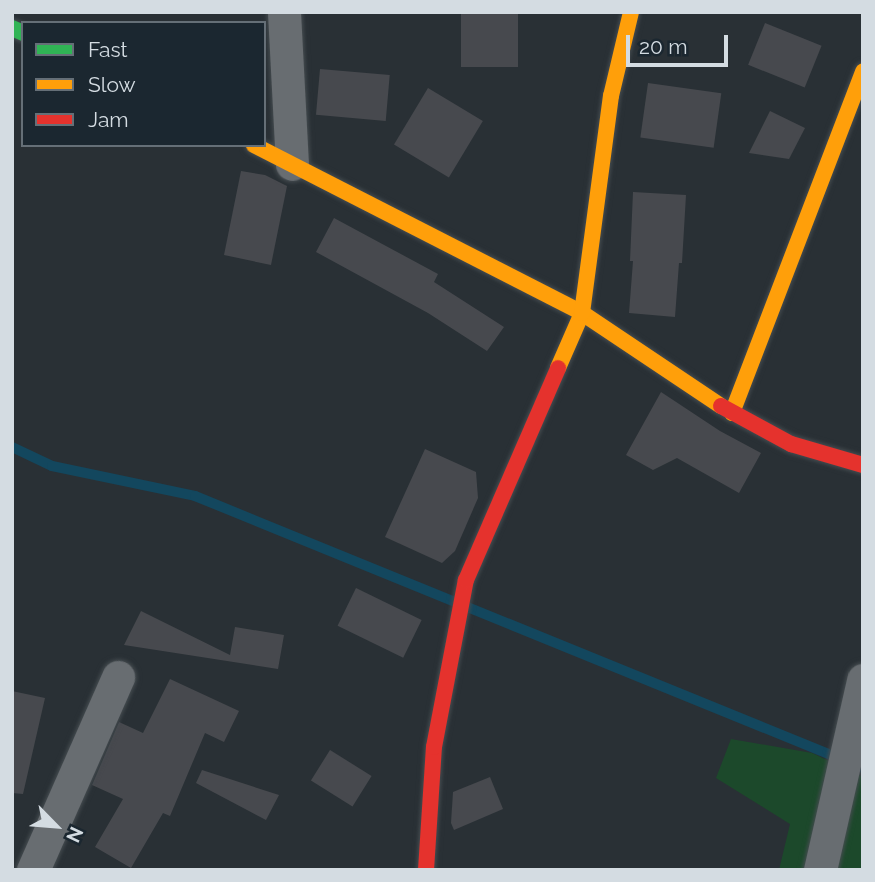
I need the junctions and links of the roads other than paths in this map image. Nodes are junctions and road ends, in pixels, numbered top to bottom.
1 (284, 12) edge
2 (631, 12) edge
3 (863, 71) edge
4 (258, 147) edge
5 (292, 164) junction
6 (582, 313) junction
7 (732, 413) junction
8 (863, 465) edge
9 (118, 677) dead end
10 (863, 681) edge
11 (33, 870) edge
12 (426, 870) edge
13 (820, 870) edge

1 - 5 street
2 - 6 street
3 - 7 street
4 - 5 street
5 - 6 street
6 - 7 street
6 - 12 street
7 - 8 street
9 - 11 street
10 - 13 street

